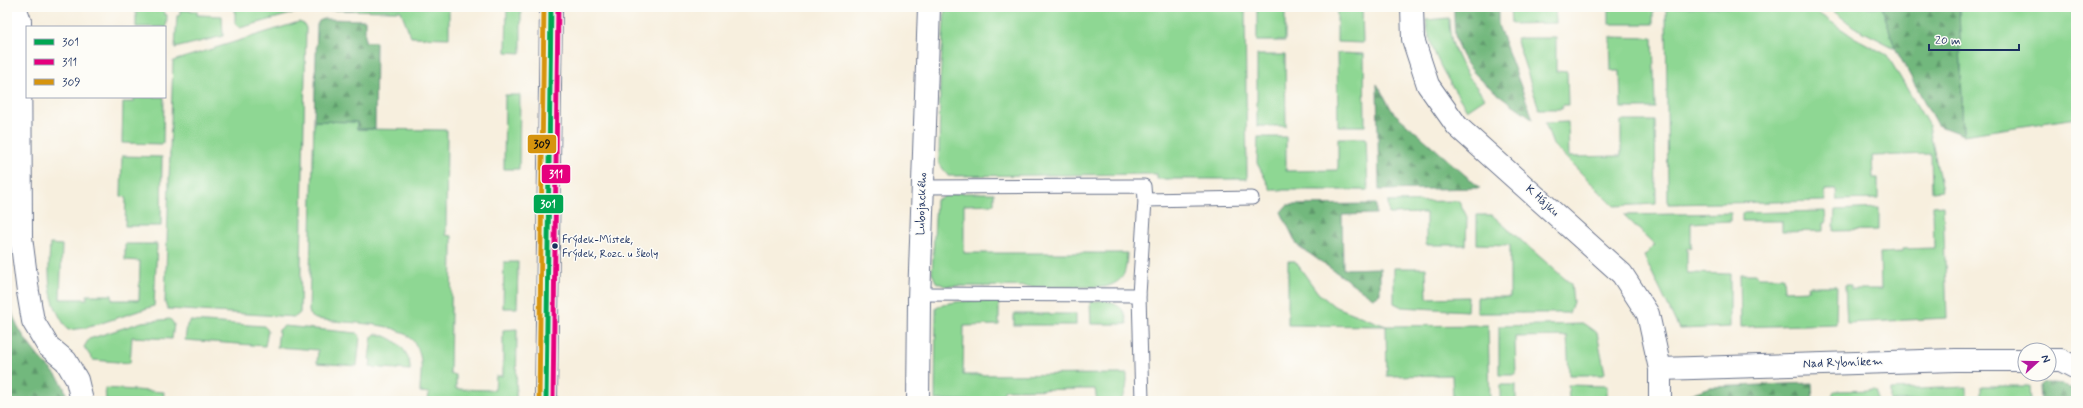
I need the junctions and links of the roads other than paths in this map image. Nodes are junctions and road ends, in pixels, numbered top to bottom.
1 (15, 7) edge
2 (551, 7) edge
3 (929, 7) edge
4 (1412, 7) edge
5 (922, 187) junction
6 (1252, 198) dead end
7 (1145, 200) junction
8 (919, 294) junction
9 (1139, 295) junction
10 (2017, 360) edge
11 (2057, 360) edge
12 (2076, 368) edge
13 (1660, 369) junction
14 (82, 401) edge
15 (546, 401) edge
16 (918, 401) edge
17 (1142, 401) edge
18 (1660, 401) edge

1 - 14 street
2 - 15 street
3 - 5 street, Lubojackého
4 - 13 street, K Hájku
5 - 7 lane
5 - 8 street, Lubojackého
6 - 7 lane
7 - 9 lane
8 - 9 lane
8 - 16 street, Lubojackého
9 - 17 lane
10 - 13 street, Nad Rybníkem
11 - 12 street
13 - 18 street, K Hájku

